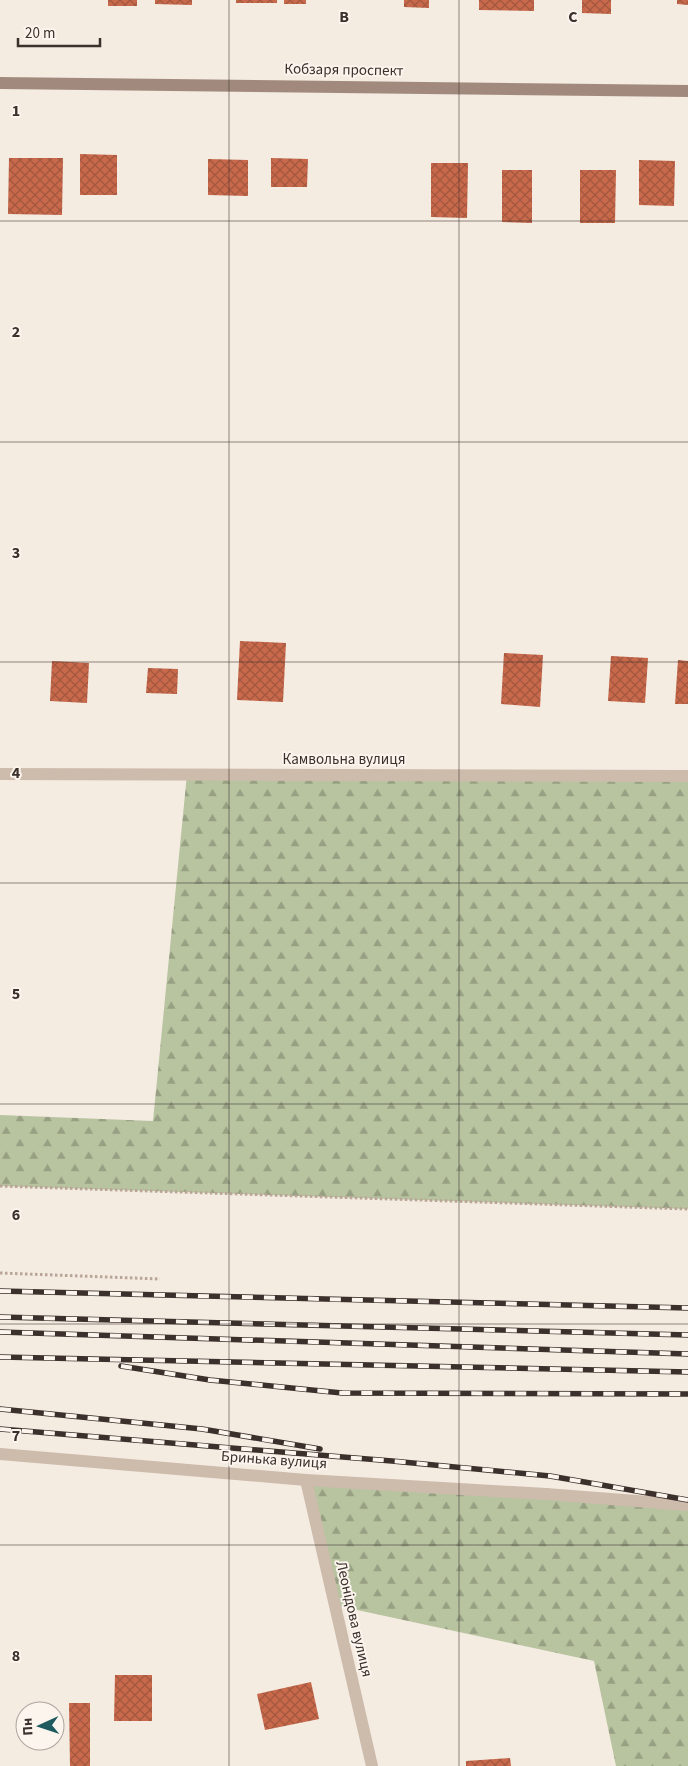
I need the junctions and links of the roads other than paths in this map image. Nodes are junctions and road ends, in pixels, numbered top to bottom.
1 (0, 83) edge
2 (688, 91) edge
3 (0, 774) edge
4 (688, 776) edge
5 (0, 1454) edge
6 (306, 1480) junction
7 (688, 1505) edge
8 (372, 1766) edge

1 - 2 main road, Кобзаря проспект
3 - 4 street, Камвольна вулиця
5 - 6 street, Бринька вулиця
6 - 7 street, Бринька вулиця
6 - 8 street, Леонідова вулиця

